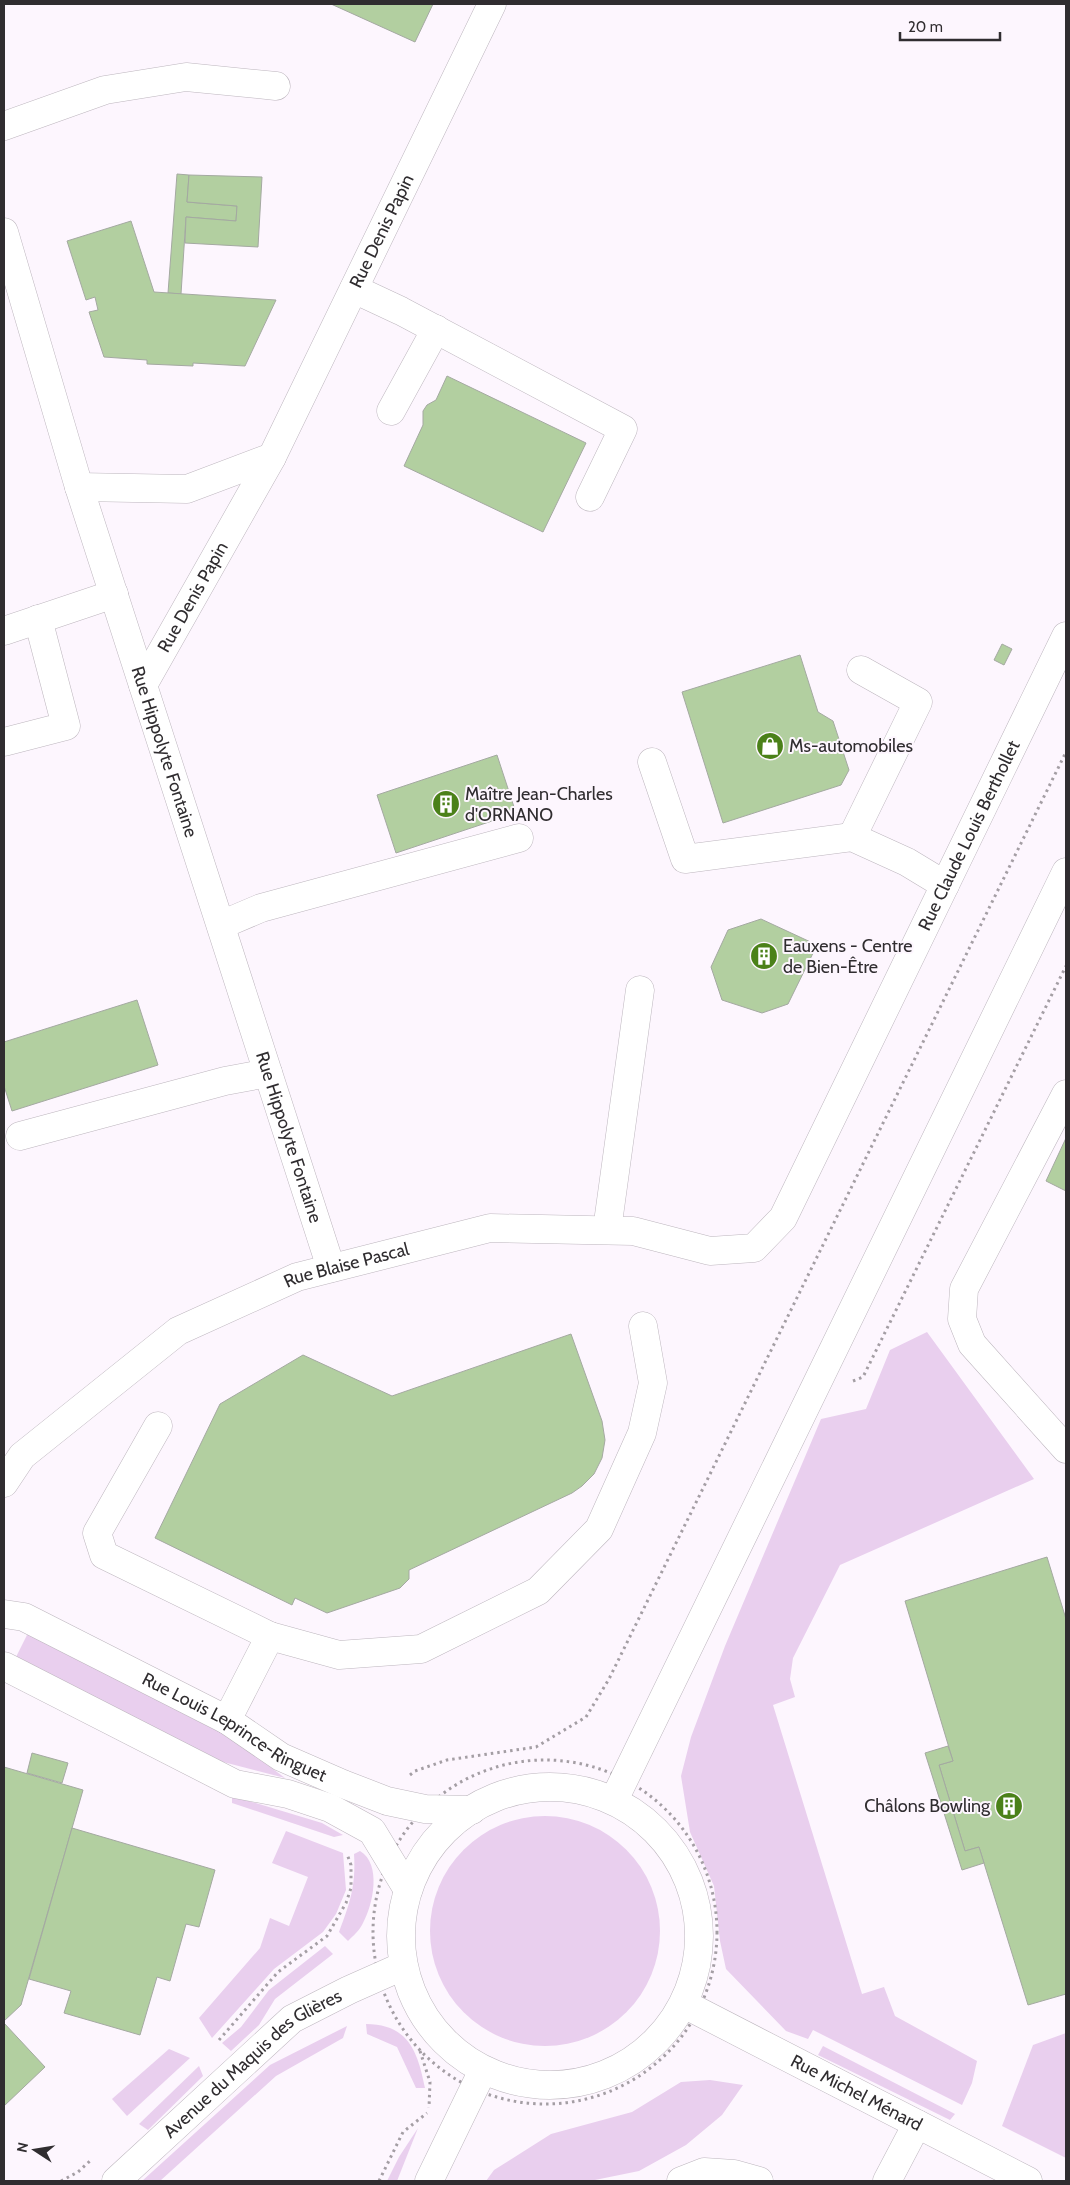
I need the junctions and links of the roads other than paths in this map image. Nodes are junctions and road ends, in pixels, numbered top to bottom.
1 (492, 4) edge
2 (276, 86) dead end
3 (4, 126) edge
4 (4, 232) edge
5 (354, 289) junction
6 (436, 330) junction
7 (392, 411) dead end
8 (272, 457) junction
9 (79, 487) junction
10 (590, 496) dead end
11 (114, 594) junction
12 (38, 619) junction
13 (4, 631) edge
14 (1061, 646) edge
15 (861, 670) dead end
16 (144, 685) junction
17 (4, 742) edge
18 (652, 762) dead end
19 (852, 837) junction
20 (519, 838) dead end
21 (1066, 872) edge
22 (945, 885) junction
23 (221, 925) junction
24 (640, 990) dead end
25 (268, 1073) junction
26 (1066, 1094) edge
27 (20, 1136) dead end
28 (607, 1230) junction
29 (754, 1248) joint
30 (331, 1268) junction
31 (643, 1326) dead end
32 (158, 1426) dead end
33 (1066, 1448) edge
34 (13, 1449) edge
35 (4, 1483) edge
36 (4, 1614) edge
37 (270, 1636) junction
38 (4, 1666) edge
39 (227, 1720) junction
40 (619, 1790) junction
41 (472, 1810) junction
42 (408, 1890) junction
43 (403, 1966) junction
44 (691, 2007) junction
45 (478, 2080) junction
46 (917, 2124) junction
47 (116, 2181) edge
48 (428, 2181) edge
49 (681, 2181) edge
50 (759, 2181) edge
51 (887, 2181) edge
52 (1028, 2181) edge

1 - 5 street, Rue Denis Papin
2 - 3 street
4 - 9 street, Rue Hippolyte Fontaine
5 - 6 street
5 - 8 street, Rue Denis Papin
6 - 7 street
6 - 10 street
8 - 9 street
8 - 16 street, Rue Denis Papin
9 - 11 street, Rue Hippolyte Fontaine
11 - 12 street
11 - 16 street, Rue Hippolyte Fontaine
12 - 13 street
12 - 17 street
14 - 22 street, Rue Claude Louis Berthollet
15 - 19 street
16 - 23 street, Rue Hippolyte Fontaine
18 - 19 street
19 - 22 street
20 - 23 street
21 - 40 street
22 - 29 street, Rue Claude Louis Berthollet
23 - 25 street, Rue Hippolyte Fontaine
24 - 28 street
25 - 27 street
25 - 30 street, Rue Hippolyte Fontaine
26 - 33 street
28 - 29 street, Rue Blaise Pascal
28 - 30 street, Rue Blaise Pascal
30 - 34 street, Rue Blaise Pascal
31 - 37 street
32 - 37 street
34 - 35 street, Rue Blaise Pascal
36 - 39 street, Rue Louis Leprince-Ringuet
37 - 39 street
38 - 42 street, Rue Louis Leprince-Ringuet
39 - 41 street, Rue Louis Leprince-Ringuet
40 - 41 street
40 - 44 street
41 - 42 street
42 - 43 street
43 - 45 street
43 - 47 street, Avenue du Maquis des Glières
44 - 45 street
44 - 46 street, Rue Michel Ménard
45 - 48 street
46 - 51 street
46 - 52 street, Rue Michel Ménard
49 - 50 street

